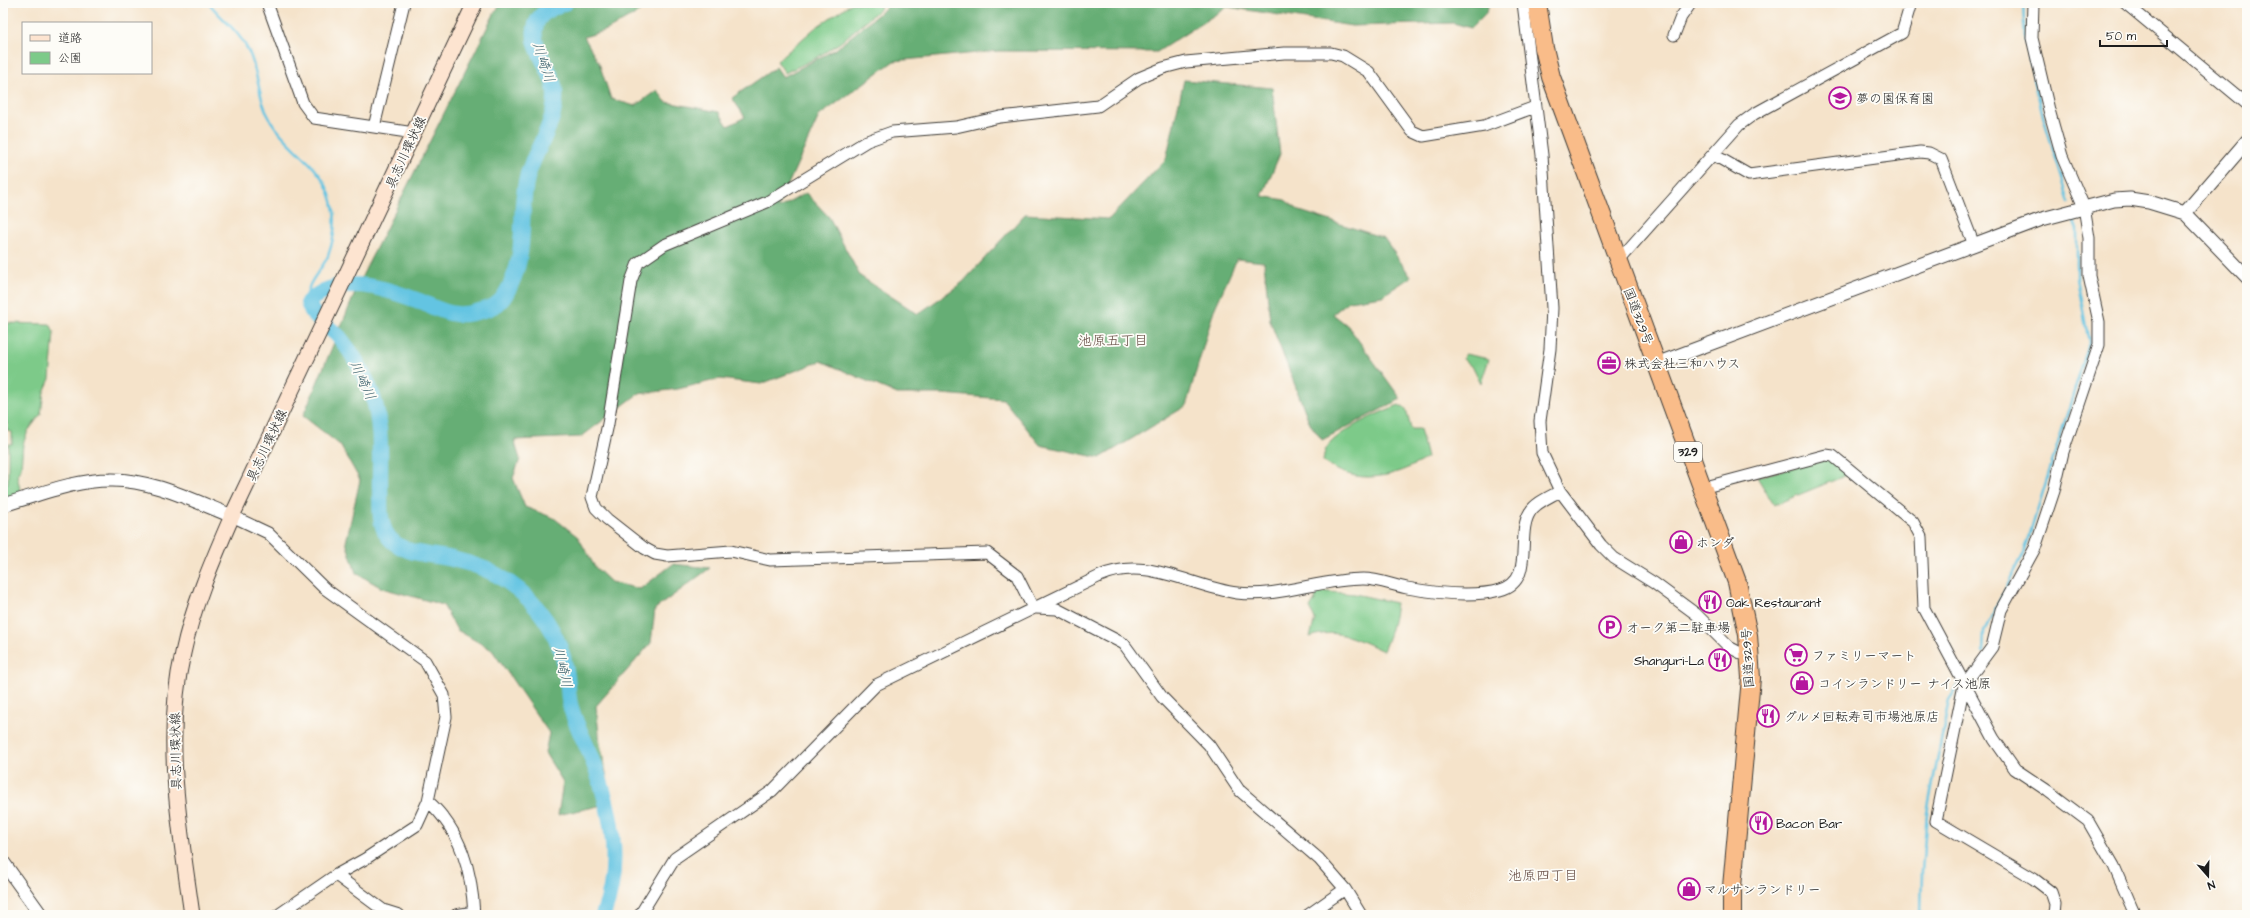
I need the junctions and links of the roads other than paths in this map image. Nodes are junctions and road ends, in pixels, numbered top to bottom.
1 (267, 3) edge
2 (404, 3) edge
3 (475, 3) edge
4 (1523, 3) edge
5 (1537, 3) edge
6 (1691, 3) edge
7 (1911, 3) edge
8 (2033, 3) edge
9 (2125, 3) edge
10 (1532, 24) junction
11 (1674, 35) dead end
12 (2247, 104) edge
13 (1536, 107) junction
14 (374, 127) junction
15 (414, 133) junction
16 (2247, 142) edge
17 (1714, 155) junction
18 (2084, 207) junction
19 (2185, 213) junction
20 (1974, 245) junction
21 (1618, 261) junction
22 (2247, 277) edge
23 (1656, 364) junction
24 (1702, 488) junction
25 (1560, 492) junction
26 (3, 505) edge
27 (232, 516) junction
28 (1033, 608) junction
29 (1750, 658) junction
30 (1962, 681) junction
31 (428, 801) junction
32 (3, 862) edge
33 (336, 875) junction
34 (1345, 889) junction
35 (2133, 910) dead end
36 (474, 914) edge
37 (41, 915) edge
38 (192, 915) edge
39 (278, 915) edge
40 (399, 915) edge
41 (456, 915) edge
42 (640, 915) edge
43 (1308, 915) edge
44 (1360, 915) edge
45 (1732, 915) edge
46 (2054, 915) edge

1 - 14 street
2 - 14 street
3 - 15 main road, 具志川環状線
4 - 10 street
5 - 10 highway, 国道329号 / 329
6 - 11 street
7 - 17 street
8 - 18 street
9 - 12 street
10 - 13 street
10 - 21 highway, 国道329号 / 329
13 - 25 street
13 - 28 street
14 - 15 street
15 - 27 main road, 具志川環状線
16 - 19 street
17 - 20 street
17 - 21 street
18 - 19 street
18 - 20 street
18 - 30 street
19 - 22 street
20 - 23 street
21 - 23 highway, 国道329号 / 329
23 - 24 highway, 国道329号 / 329
24 - 29 highway, 国道329号 / 329
24 - 30 street
25 - 28 street
25 - 29 street
26 - 27 street
27 - 31 street
27 - 38 main road, 具志川環状線
28 - 34 street
28 - 42 street
29 - 45 highway, 国道329号 / 329
30 - 35 street
30 - 46 street
31 - 33 street
31 - 36 street
32 - 37 street
33 - 39 street
33 - 40 street
34 - 43 street
34 - 44 street
36 - 41 street

